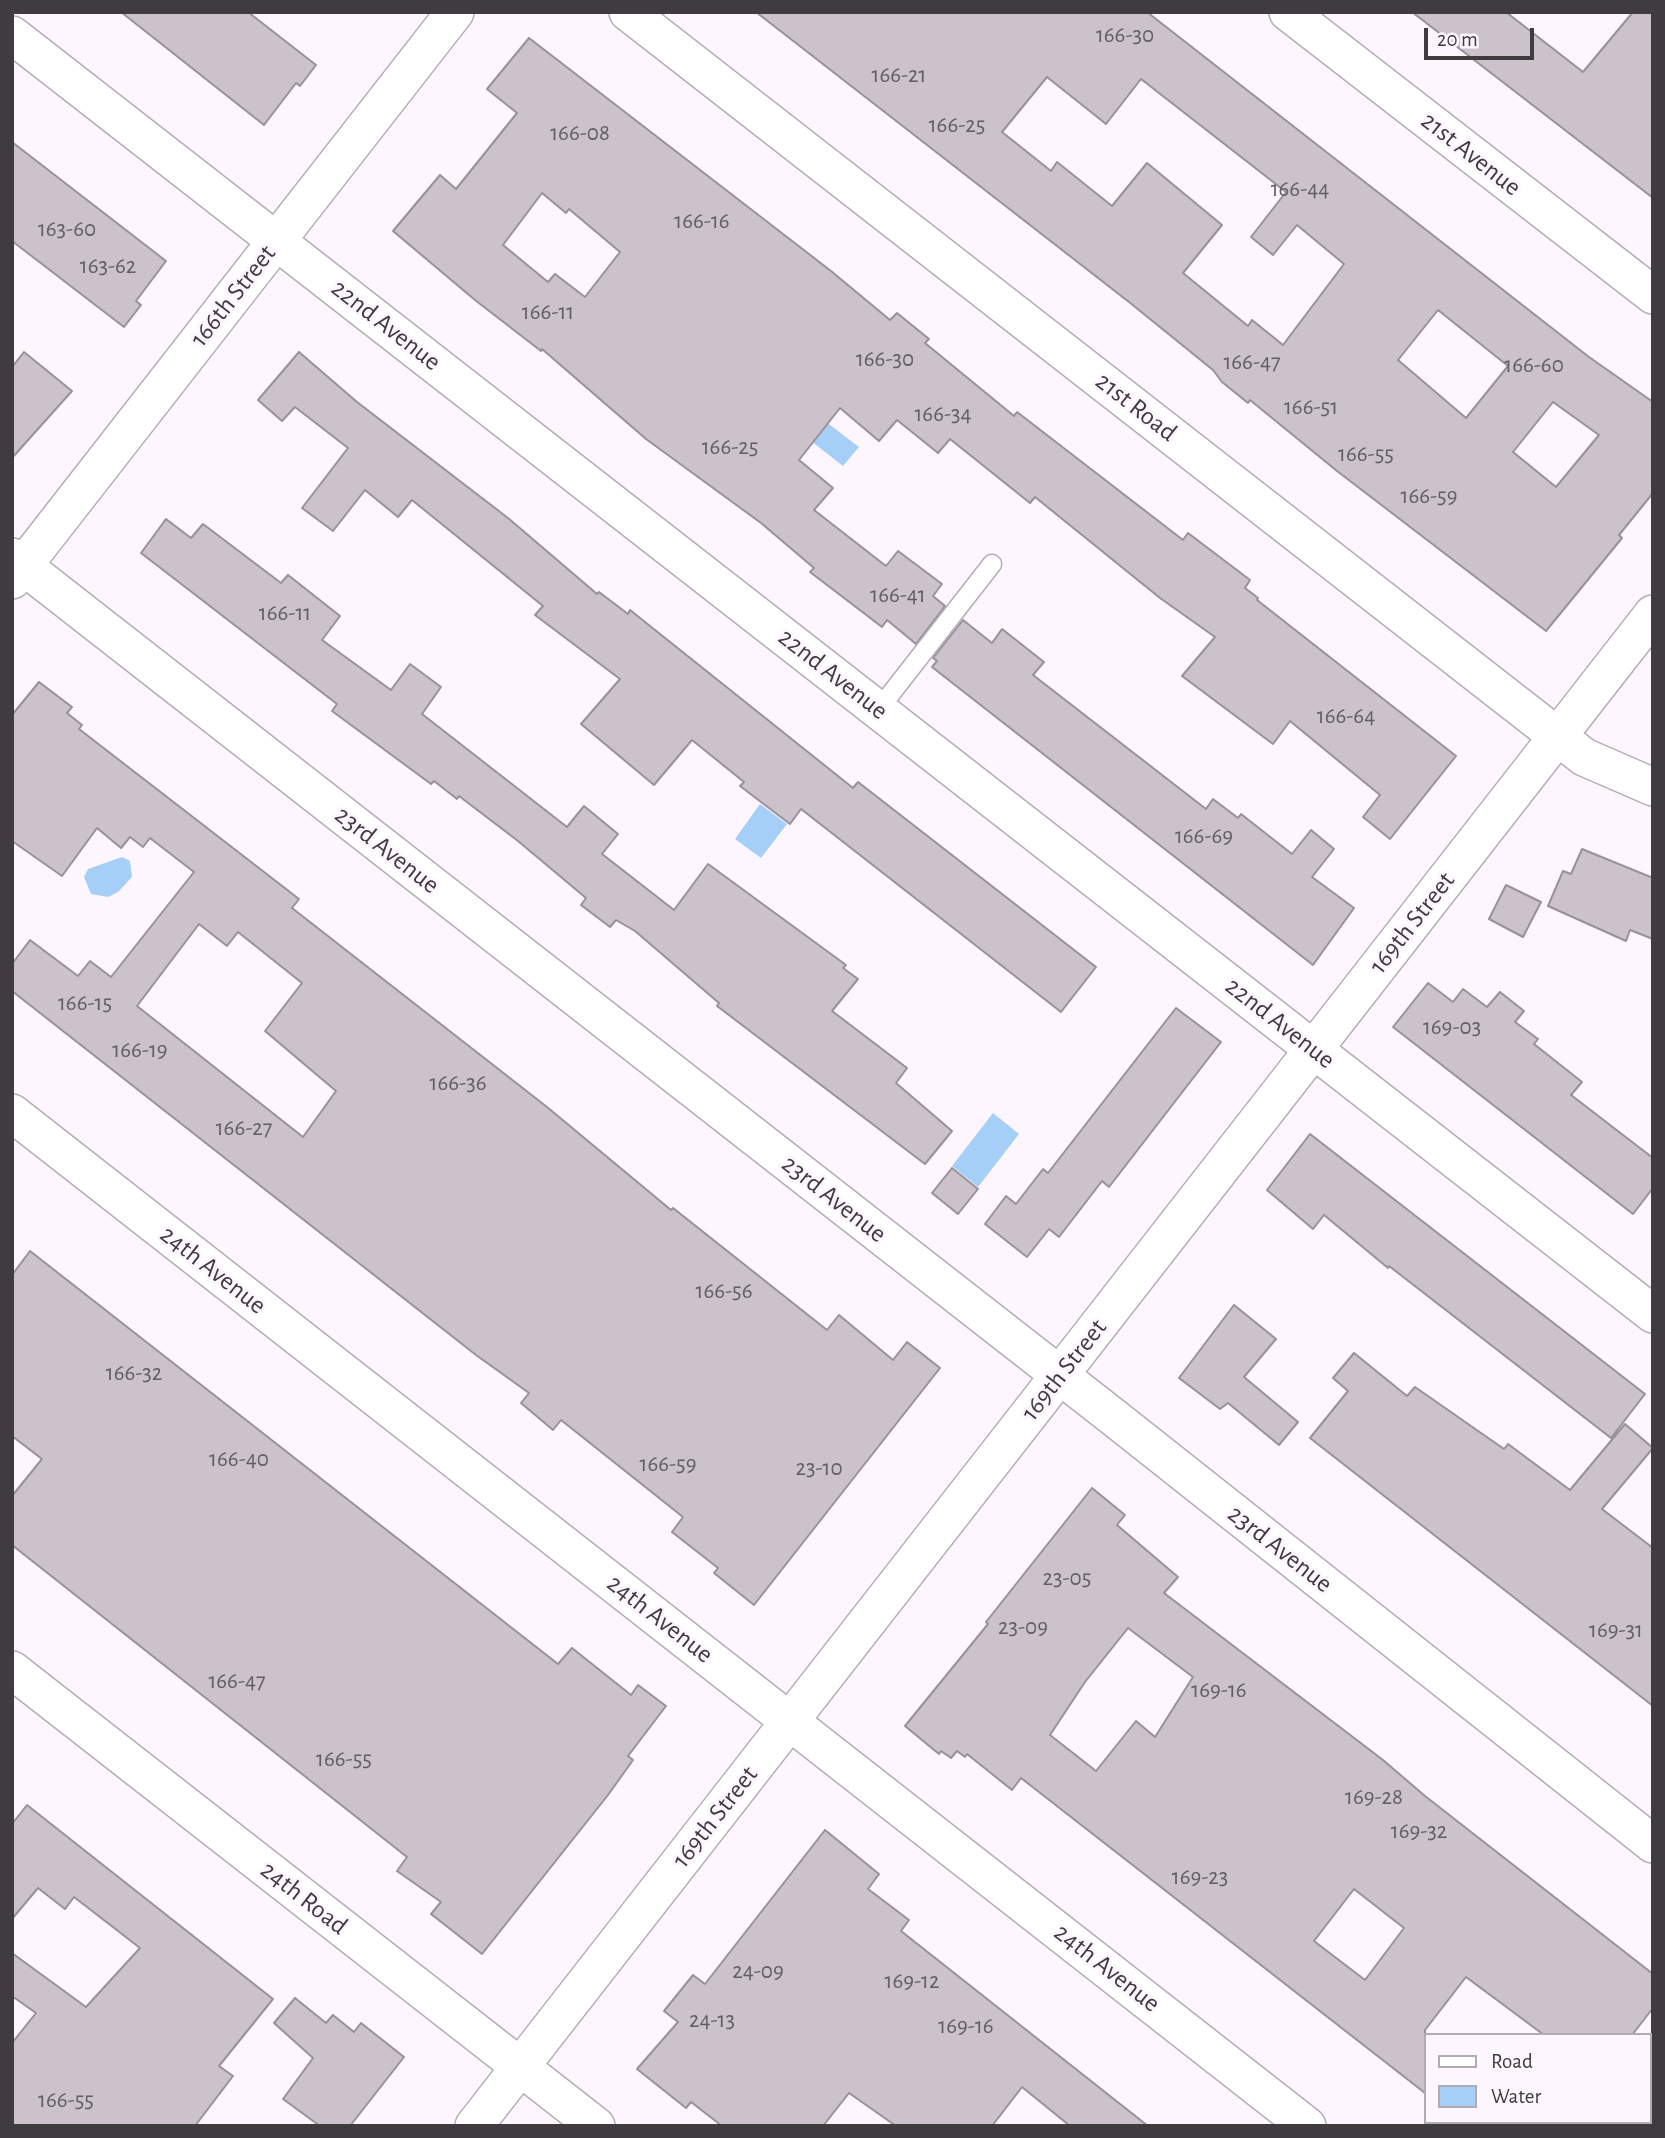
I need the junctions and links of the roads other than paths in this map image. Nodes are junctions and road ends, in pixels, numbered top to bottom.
1 (455, 12) edge
2 (628, 12) edge
3 (1288, 12) edge
4 (12, 35) edge
5 (277, 239) junction
6 (1653, 295) edge
7 (992, 564) dead end
8 (16, 568) edge
9 (1653, 614) edge
10 (879, 709) junction
11 (1559, 736) junction
12 (1653, 787) edge
13 (1314, 1049) junction
14 (12, 1113) edge
15 (1653, 1314) edge
16 (1060, 1375) junction
17 (12, 1670) edge
18 (790, 1720) junction
19 (1653, 1844) edge
20 (520, 2066) junction
21 (474, 2126) edge
22 (596, 2126) edge
23 (1307, 2126) edge

1 - 5 street, 166th Street
2 - 11 street, 21st Road
3 - 6 street, 21st Avenue
4 - 5 street, 22nd Avenue
5 - 8 street, 166th Street
5 - 10 street, 22nd Avenue
7 - 10 lane
8 - 16 street, 23rd Avenue
9 - 11 street, 169th Street
10 - 13 street, 22nd Avenue
11 - 12 street, 21st Road
11 - 13 street, 169th Street
13 - 15 street, 22nd Avenue
13 - 16 street, 169th Street
14 - 18 street, 24th Avenue
16 - 18 street, 169th Street
16 - 19 street, 23rd Avenue
17 - 20 street, 24th Road
18 - 20 street, 169th Street
18 - 23 street, 24th Avenue
20 - 21 street, 169th Street
20 - 22 street, 24th Road

